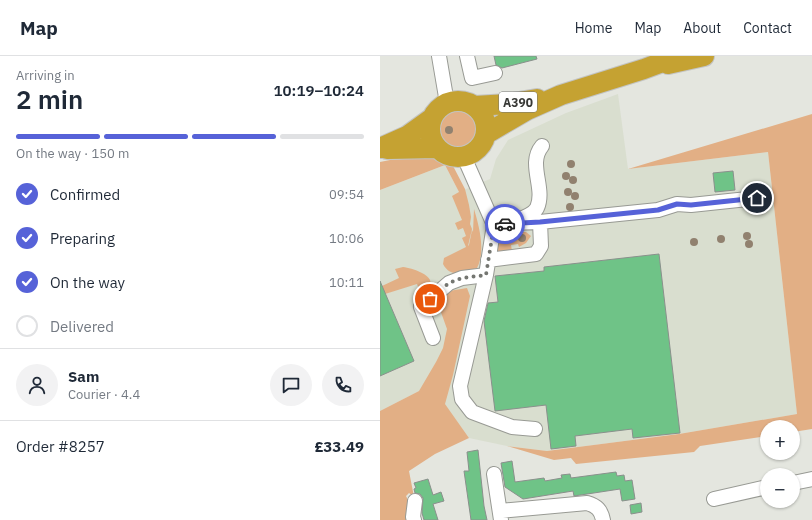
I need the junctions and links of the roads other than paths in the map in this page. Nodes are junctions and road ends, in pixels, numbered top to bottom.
1 (439, 56) edge
2 (467, 56) edge
3 (679, 56) edge
4 (704, 56) edge
5 (644, 69) junction
6 (495, 73) dead end
7 (561, 95) junction
8 (447, 103) junction
9 (475, 106) junction
10 (432, 118) junction
11 (486, 134) junction
12 (542, 146) dead end
13 (380, 148) edge
14 (437, 148) junction
15 (464, 157) junction
16 (757, 198) dead end
17 (540, 222) junction
18 (510, 223) junction
19 (494, 225) junction
20 (488, 260) junction
21 (486, 275) junction
22 (433, 338) dead end
23 (535, 428) dead end
24 (494, 474) dead end
25 (760, 489) edge
26 (714, 499) dead end
27 (415, 501) dead end
28 (500, 516) edge
29 (414, 520) edge
30 (603, 520) edge

1 - 8 street
2 - 6 street
3 - 5 highway, A390
4 - 5 highway, A390
5 - 7 highway, A390
7 - 9 highway, A390
7 - 11 highway, A390
8 - 9 highway, A390
8 - 10 highway
9 - 11 highway, A390
10 - 13 highway
10 - 14 highway
11 - 15 highway, A390
12 - 18 street
13 - 14 highway
14 - 15 highway
15 - 19 street
16 - 17 street
17 - 18 street
17 - 20 street
18 - 19 street
19 - 20 street
20 - 21 street
21 - 22 street
21 - 23 street
24 - 28 street
25 - 26 street
27 - 29 street
28 - 30 street

